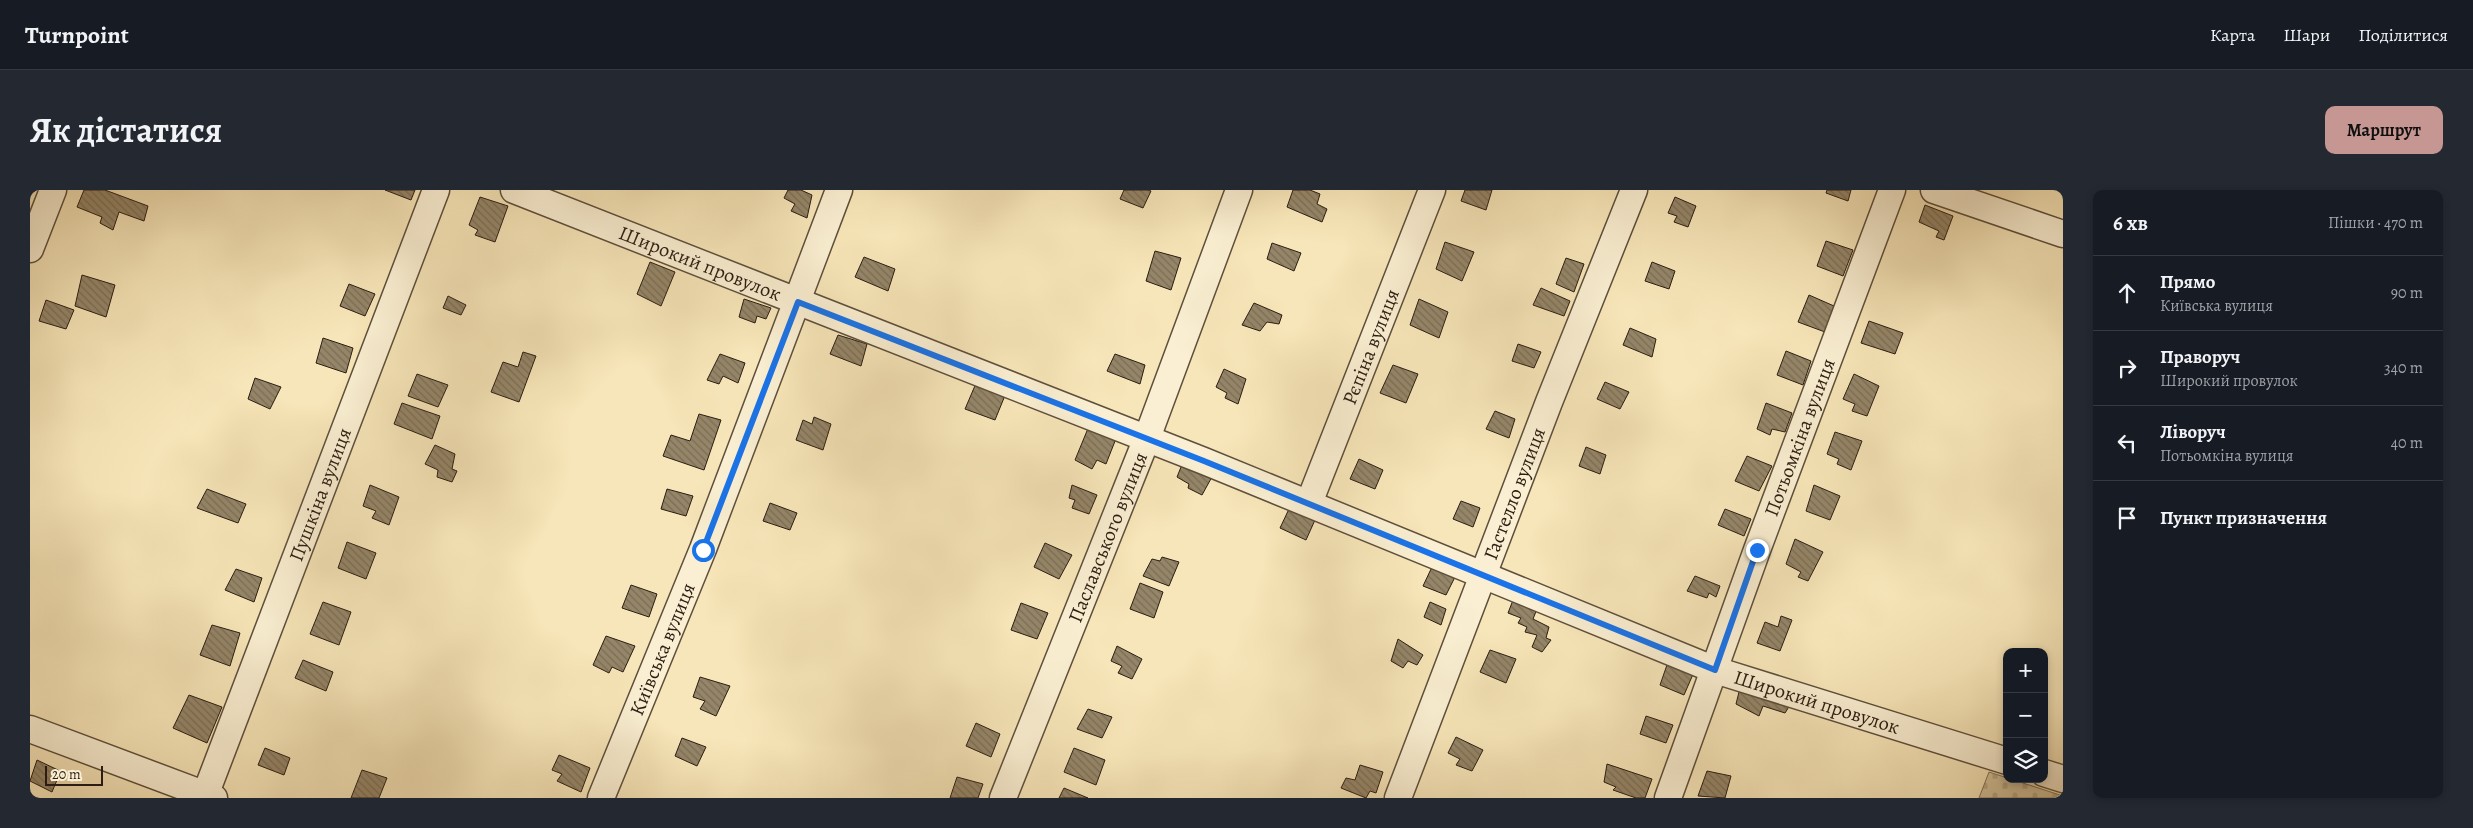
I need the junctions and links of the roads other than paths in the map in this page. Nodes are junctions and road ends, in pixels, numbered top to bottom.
1 (54, 190) edge
2 (436, 190) edge
3 (514, 190) edge
4 (839, 190) edge
5 (1239, 190) edge
6 (1432, 190) edge
7 (1634, 190) edge
8 (1892, 190) edge
9 (1934, 190) edge
10 (2063, 234) edge
11 (30, 249) edge
12 (798, 302) junction
13 (1146, 438) junction
14 (1310, 503) junction
15 (1483, 575) junction
16 (1715, 670) junction
17 (30, 729) edge
18 (2003, 760) edge
19 (2048, 774) edge
20 (2063, 779) edge
21 (208, 797) edge
22 (602, 798) edge
23 (1003, 798) edge
24 (1398, 798) edge
25 (1668, 798) edge

1 - 11 street
2 - 21 street, Пушкіна вулиця
3 - 12 street, Широкий провулок
4 - 12 street, Київська вулиця
5 - 13 street, Паславського вулиця
6 - 14 street, Рєпіна вулиця
7 - 15 street, Гастелло вулиця
8 - 16 street, Потьомкіна вулиця
9 - 10 street
12 - 13 street, Широкий провулок
12 - 22 street, Київська вулиця
13 - 14 street, Широкий провулок
13 - 23 street, Паславського вулиця
14 - 15 street, Широкий провулок
15 - 16 street, Широкий провулок
15 - 24 street, Гастелло вулиця
16 - 18 street, Широкий провулок
16 - 25 street, Потьомкіна вулиця
17 - 21 street
19 - 20 street

